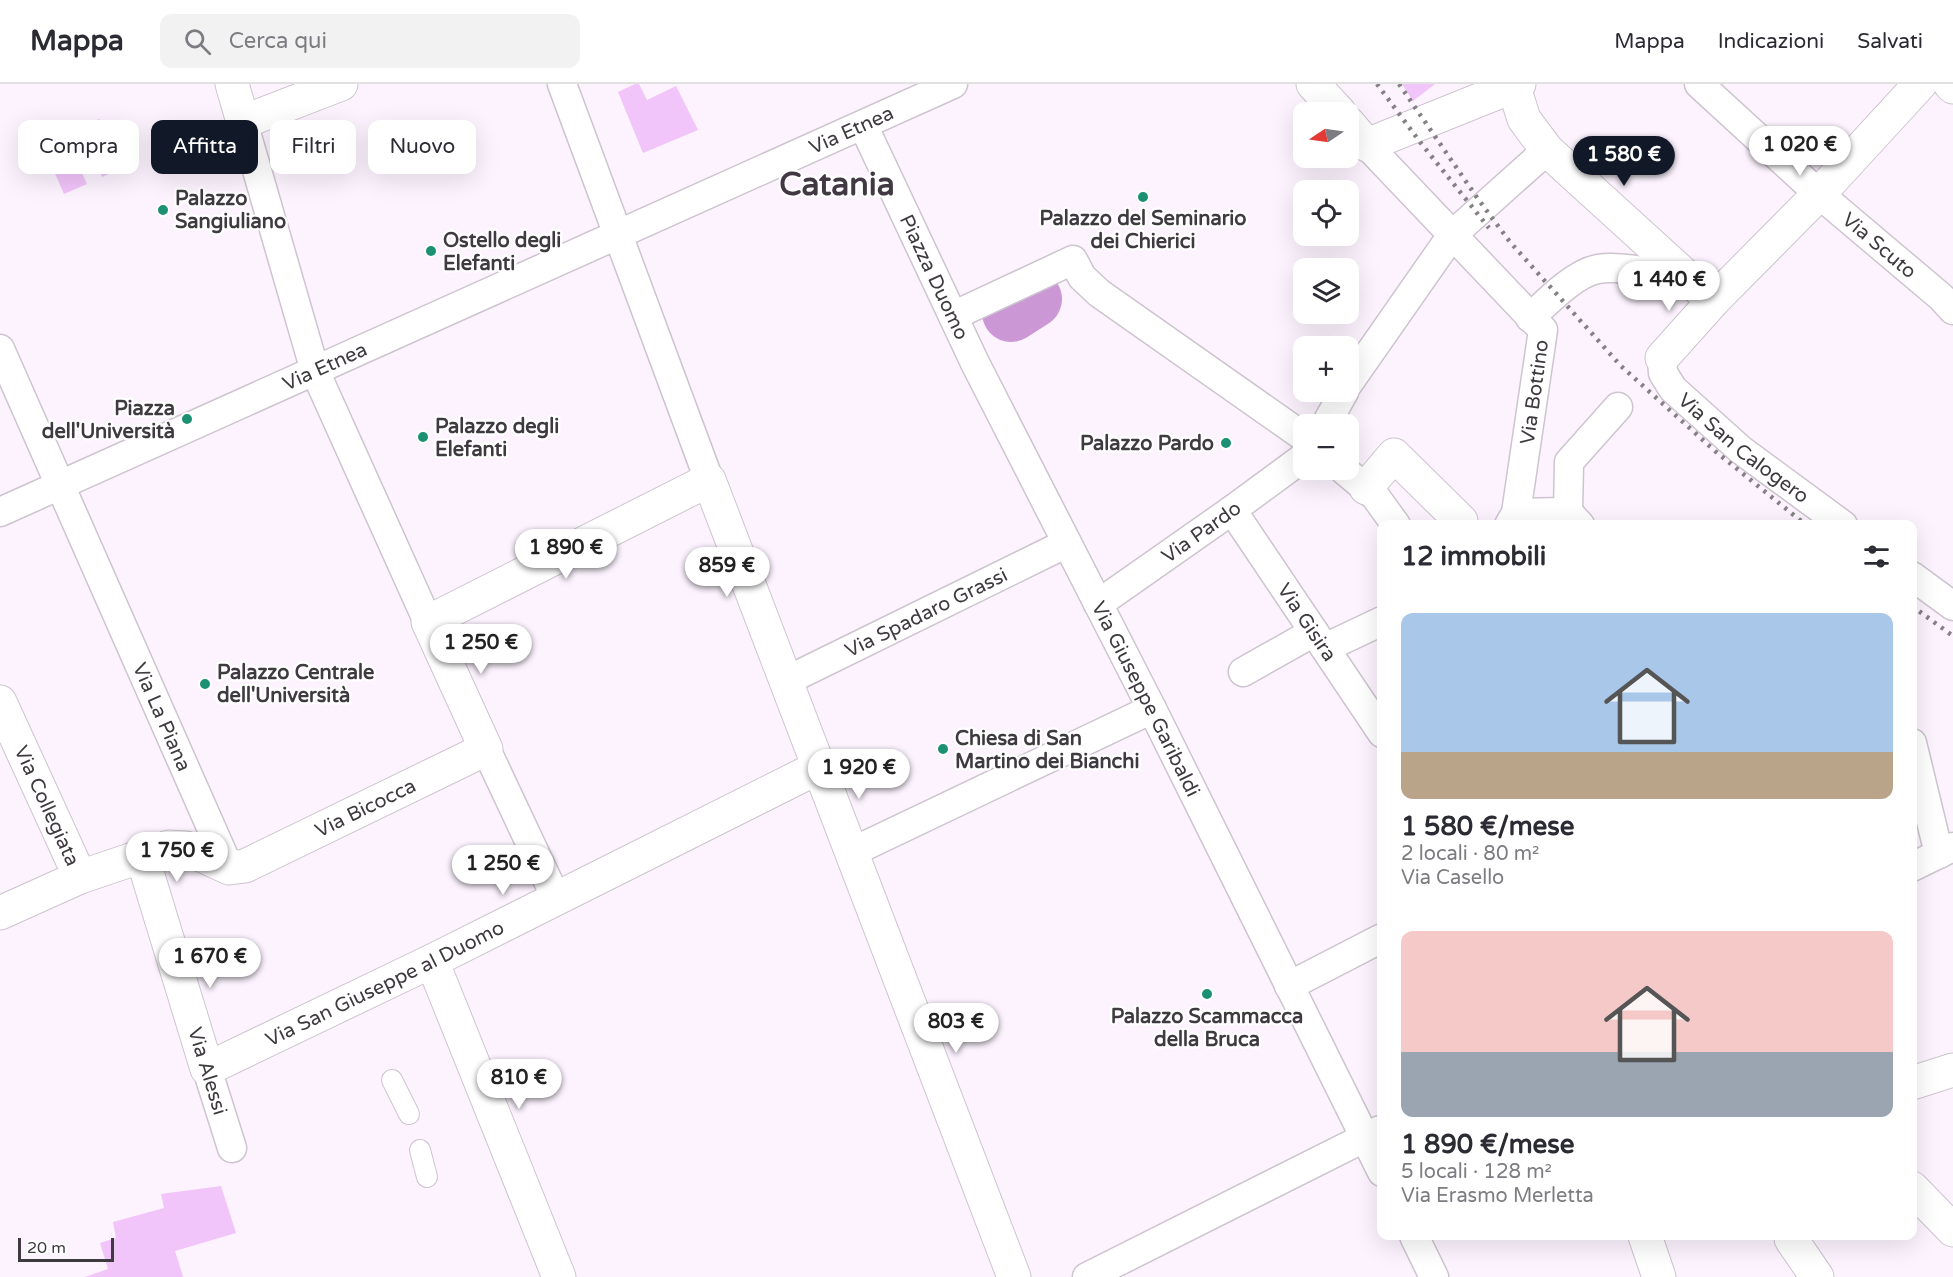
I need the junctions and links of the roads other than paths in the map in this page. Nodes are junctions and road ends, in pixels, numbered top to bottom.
1 (232, 84) edge
2 (341, 84) edge
3 (562, 84) edge
4 (953, 84) edge
5 (1313, 84) edge
6 (1699, 84) edge
7 (1920, 84) edge
8 (1515, 85) edge
9 (1329, 102) edge
10 (242, 120) edge
11 (248, 120) edge
12 (863, 125) junction
13 (1359, 134) edge
14 (1359, 135) edge
15 (1547, 150) junction
16 (258, 174) edge
17 (1819, 194) junction
18 (618, 235) junction
19 (1452, 235) junction
20 (1687, 279) junction
21 (1713, 301) junction
22 (1953, 310) edge
23 (953, 316) junction
24 (1530, 318) junction
25 (0, 349) edge
26 (1662, 358) joint
27 (975, 363) joint
28 (1359, 368) edge
29 (315, 371) junction
30 (1618, 406) dead end
31 (1293, 429) edge
32 (1293, 465) edge
33 (1359, 477) edge
34 (710, 480) junction
35 (1356, 480) edge
36 (51, 489) junction
37 (1232, 510) junction
38 (0, 512) edge
39 (1574, 518) edge
40 (1513, 519) edge
41 (1392, 520) edge
42 (1460, 520) edge
43 (1836, 520) edge
44 (1067, 543) junction
45 (1917, 580) edge
46 (1098, 604) junction
47 (1953, 606) edge
48 (428, 622) junction
49 (1377, 623) edge
50 (1319, 640) junction
51 (1243, 672) dead end
52 (786, 681) junction
53 (0, 702) edge
54 (1152, 709) junction
55 (1377, 726) edge
56 (486, 749) junction
57 (1917, 759) edge
58 (819, 767) junction
59 (1946, 850) edge
60 (852, 852) junction
61 (129, 860) junction
62 (1917, 864) edge
63 (237, 867) junction
64 (80, 877) junction
65 (556, 898) junction
66 (0, 913) edge
67 (1377, 941) edge
68 (432, 961) junction
69 (1289, 986) junction
70 (207, 1069) junction
71 (1953, 1071) edge
72 (392, 1080) dead end
73 (1917, 1082) edge
74 (409, 1114) dead end
75 (1373, 1134) edge
76 (232, 1149) dead end
77 (420, 1150) dead end
78 (1377, 1151) edge
79 (427, 1177) dead end
80 (1917, 1193) edge
81 (1953, 1230) edge
82 (1416, 1240) edge
83 (1647, 1240) edge
84 (1792, 1240) edge
85 (1011, 1276) edge
86 (559, 1277) edge
87 (1087, 1277) edge
88 (1434, 1277) edge
89 (1659, 1277) edge
90 (1817, 1277) edge

1 - 10 street
2 - 11 street
3 - 18 street
4 - 12 street, Via Etnea
5 - 9 street
6 - 17 street, Via Scuto
7 - 17 street
8 - 13 street
8 - 15 street
12 - 18 street, Via Etnea
12 - 23 street, Piazza Duomo
14 - 19 street, Via Bottino
15 - 19 street
15 - 20 street
16 - 29 street
17 - 21 street
17 - 22 street, Via Scuto
18 - 29 street, Via Etnea
18 - 34 street
19 - 24 street, Via Bottino
19 - 28 street
20 - 21 street
20 - 24 street
21 - 26 street
23 - 27 street, Piazza Duomo
23 - 31 street
24 - 40 street, Via Bottino
25 - 36 street, Via La Piana
26 - 43 street, Via San Calogero
27 - 44 street, Via Giuseppe Garibaldi
29 - 36 street, Via Etnea
29 - 48 street
30 - 39 street
32 - 37 street, Via Pardo
33 - 42 street
34 - 48 street
34 - 52 street
35 - 41 street
36 - 38 street, Via Etnea
36 - 63 street, Via La Piana
37 - 46 street, Via Pardo
37 - 50 street, Via Gisira
39 - 40 street
44 - 46 street, Via Giuseppe Garibaldi
44 - 52 street, Via Spadaro Grassi
45 - 47 street
46 - 54 street, Via Giuseppe Garibaldi
48 - 56 street
49 - 50 street
50 - 51 street
50 - 55 street, Via Gisira
52 - 58 street
53 - 64 street, Via Collegiata
54 - 60 street
54 - 69 street, Via Giuseppe Garibaldi
56 - 63 street, Via Bicocca
56 - 65 street
57 - 59 street
58 - 60 street
58 - 65 street, Via San Giuseppe al Duomo
59 - 62 street
60 - 85 street
61 - 63 street
61 - 64 street
61 - 70 street, Via Alessi
64 - 66 street
65 - 68 street, Via San Giuseppe al Duomo
67 - 69 street
68 - 70 street, Via San Giuseppe al Duomo
68 - 86 street
69 - 75 street, Via Giuseppe Garibaldi
70 - 76 street, Via Alessi
71 - 73 street
72 - 74 lane
75 - 78 street, Via Giuseppe Garibaldi
75 - 87 street
77 - 79 lane
80 - 81 street
82 - 88 street
83 - 89 street
84 - 90 street

